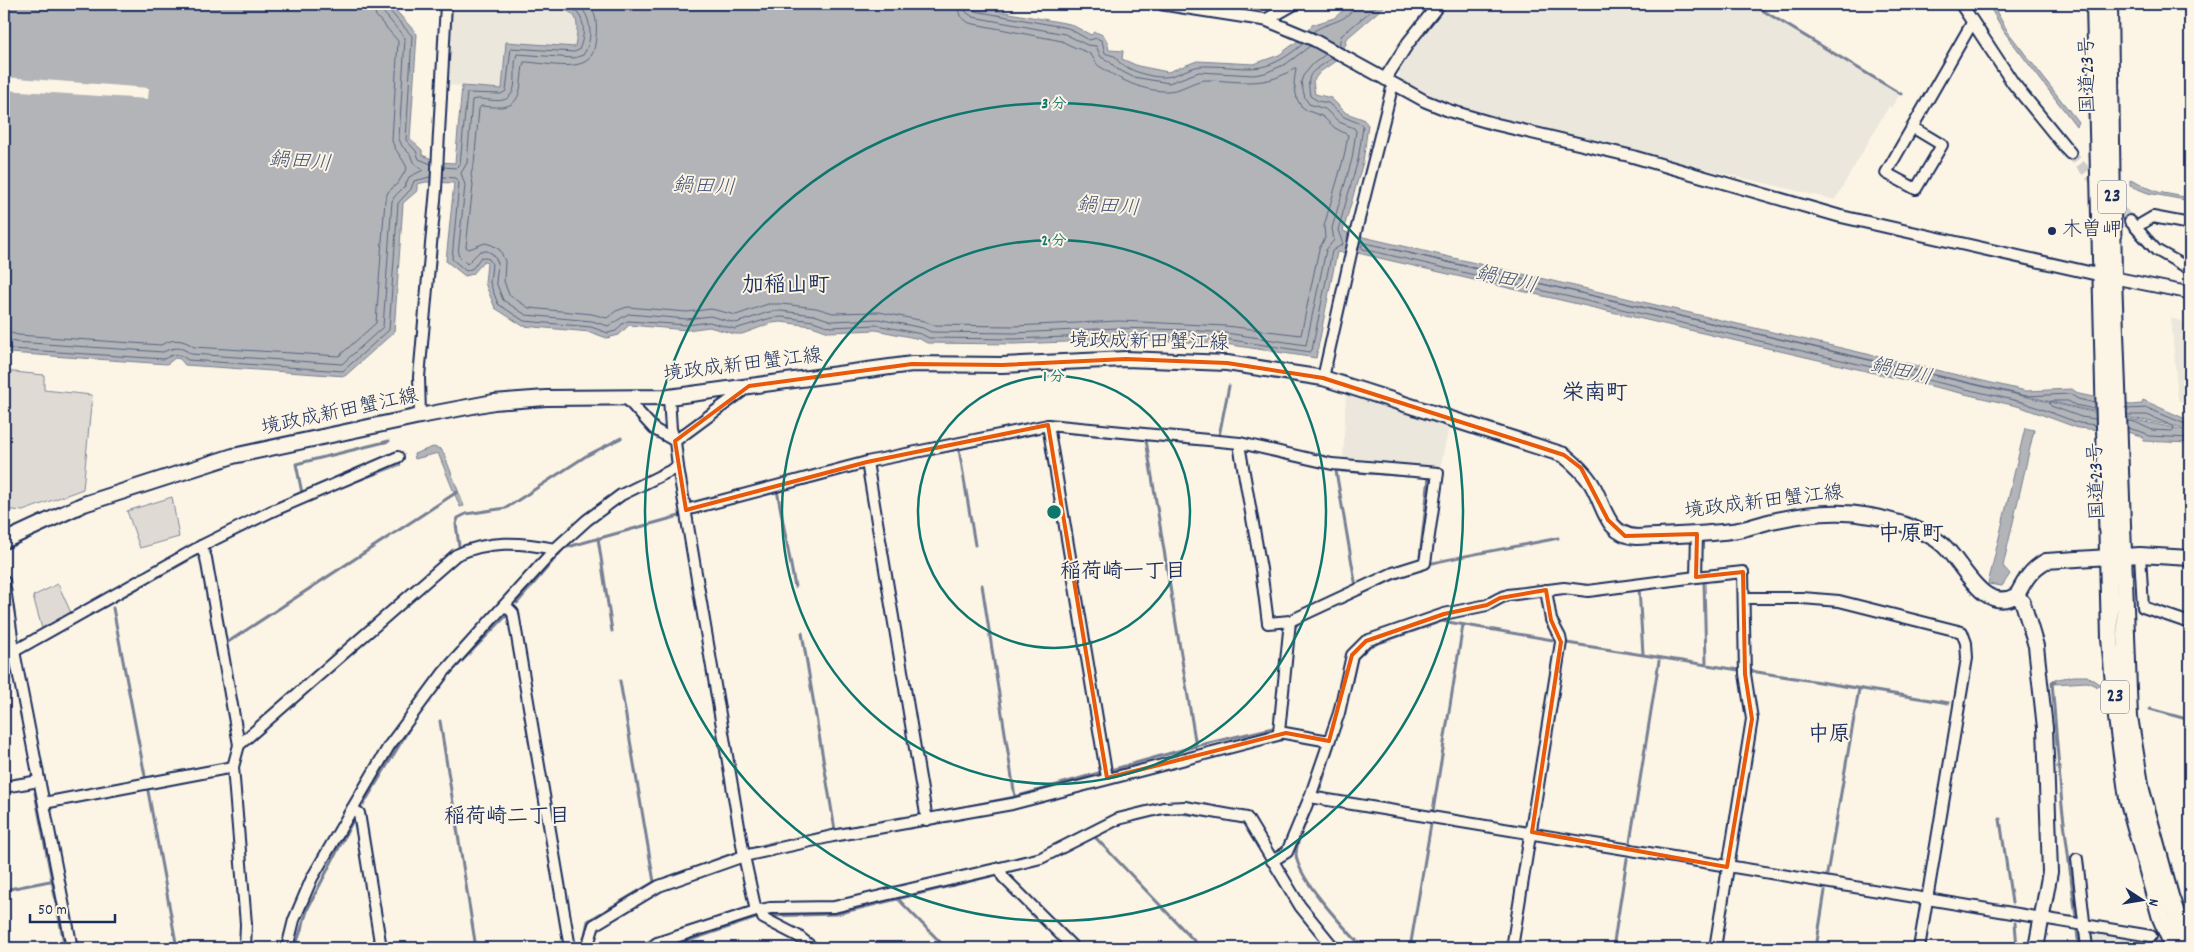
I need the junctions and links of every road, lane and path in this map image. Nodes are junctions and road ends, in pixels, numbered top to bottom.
1 (446, 4) edge
2 (1163, 4) edge
3 (1294, 4) edge
4 (1439, 4) edge
5 (1961, 4) edge
6 (2095, 4) edge
7 (2109, 4) edge
8 (1266, 20) junction
9 (1972, 23) junction
10 (1389, 82) junction
11 (1912, 127) junction
12 (2070, 153) tunnel mouth
13 (2190, 224) edge
14 (2190, 269) edge
15 (2107, 276) junction
16 (2190, 293) edge
17 (1323, 378) junction
18 (749, 386) junction
19 (669, 397) junction
20 (626, 398) junction
21 (420, 416) junction
22 (1048, 425) junction
23 (676, 441) junction
24 (1240, 443) junction
25 (398, 457) dead end
26 (866, 462) junction
27 (678, 467) junction
28 (686, 510) junction
29 (1697, 534) junction
30 (4, 541) edge
31 (201, 546) junction
32 (555, 549) junction
33 (2140, 555) junction
34 (2114, 557) junction
35 (2190, 558) edge
36 (1696, 577) junction
37 (4, 581) edge
38 (1546, 590) junction
39 (2017, 595) junction
40 (1745, 598) junction
41 (505, 605) junction
42 (1290, 621) junction
43 (2190, 623) edge
44 (14, 651) junction
45 (4, 657) edge
46 (1279, 732) junction
47 (1329, 741) junction
48 (239, 745) junction
49 (233, 767) junction
50 (1108, 778) junction
51 (40, 781) junction
52 (4, 788) edge
53 (1310, 797) junction
54 (44, 803) junction
55 (352, 809) junction
56 (927, 820) junction
57 (1532, 832) junction
58 (744, 856) junction
59 (2077, 859) dead end
60 (1272, 861) junction
61 (1727, 867) junction
62 (1000, 868) junction
63 (1926, 900) junction
64 (761, 913) junction
65 (2041, 918) junction
66 (2084, 925) junction
67 (2151, 936) tunnel mouth
68 (72, 948) edge
69 (244, 948) edge
70 (287, 948) edge
71 (381, 948) edge
72 (570, 948) edge
73 (587, 948) edge
74 (650, 948) edge
75 (813, 948) edge
76 (1074, 948) edge
77 (1334, 948) edge
78 (1512, 948) edge
79 (1715, 948) edge
80 (1919, 948) edge
81 (2036, 948) edge
82 (2087, 948) edge
83 (2174, 948) edge
84 (2188, 948) edge

1 - 21 street
2 - 8 street
3 - 8 street
4 - 10 street
5 - 9 street
6 - 15 highway, 国道23号 / 23
7 - 15 highway, 国道23号 / 23
8 - 10 street
9 - 11 street
9 - 12 street
10 - 15 street
10 - 17 street
11 - 11 street
13 - 14 street
15 - 16 street
15 - 34 highway, 国道23号 / 23
17 - 18 main road, 境政成新田蟹江線
17 - 29 main road, 境政成新田蟹江線
18 - 19 main road, 境政成新田蟹江線
18 - 23 street
19 - 20 main road, 境政成新田蟹江線
19 - 23 street
20 - 21 main road, 境政成新田蟹江線
20 - 23 street
21 - 30 main road, 境政成新田蟹江線
22 - 24 street
22 - 26 street
22 - 50 street
23 - 27 street
24 - 42 street
24 - 42 street
25 - 31 street
26 - 28 street
26 - 56 street
27 - 28 street
27 - 32 street
28 - 58 street
29 - 36 street
29 - 39 main road, 境政成新田蟹江線
31 - 44 street
31 - 48 street
32 - 41 street
32 - 48 street
33 - 34 main road
33 - 35 main road
33 - 43 street
34 - 39 main road
34 - 83 highway, 国道23号 / 23
34 - 84 highway, 国道23号 / 23
36 - 38 street
36 - 40 street
37 - 44 street
38 - 47 street
38 - 57 street
39 - 65 main road
40 - 61 street
40 - 63 street
41 - 55 street
41 - 72 street
42 - 46 street
44 - 45 street
44 - 51 street
46 - 47 street
46 - 50 street
47 - 53 street
48 - 49 street
49 - 54 street
49 - 69 street
50 - 56 street
51 - 52 street
51 - 54 street
53 - 57 street
53 - 60 street
54 - 68 street
55 - 70 street
55 - 71 street
56 - 58 street
57 - 61 street
57 - 78 street
58 - 64 street
58 - 73 street
59 - 66 street
60 - 62 street
60 - 77 street
61 - 63 street
61 - 79 street
62 - 64 street
62 - 76 street
63 - 65 street
63 - 80 street
64 - 74 street
64 - 75 street
65 - 66 street
65 - 81 main road
66 - 67 street
66 - 82 street

